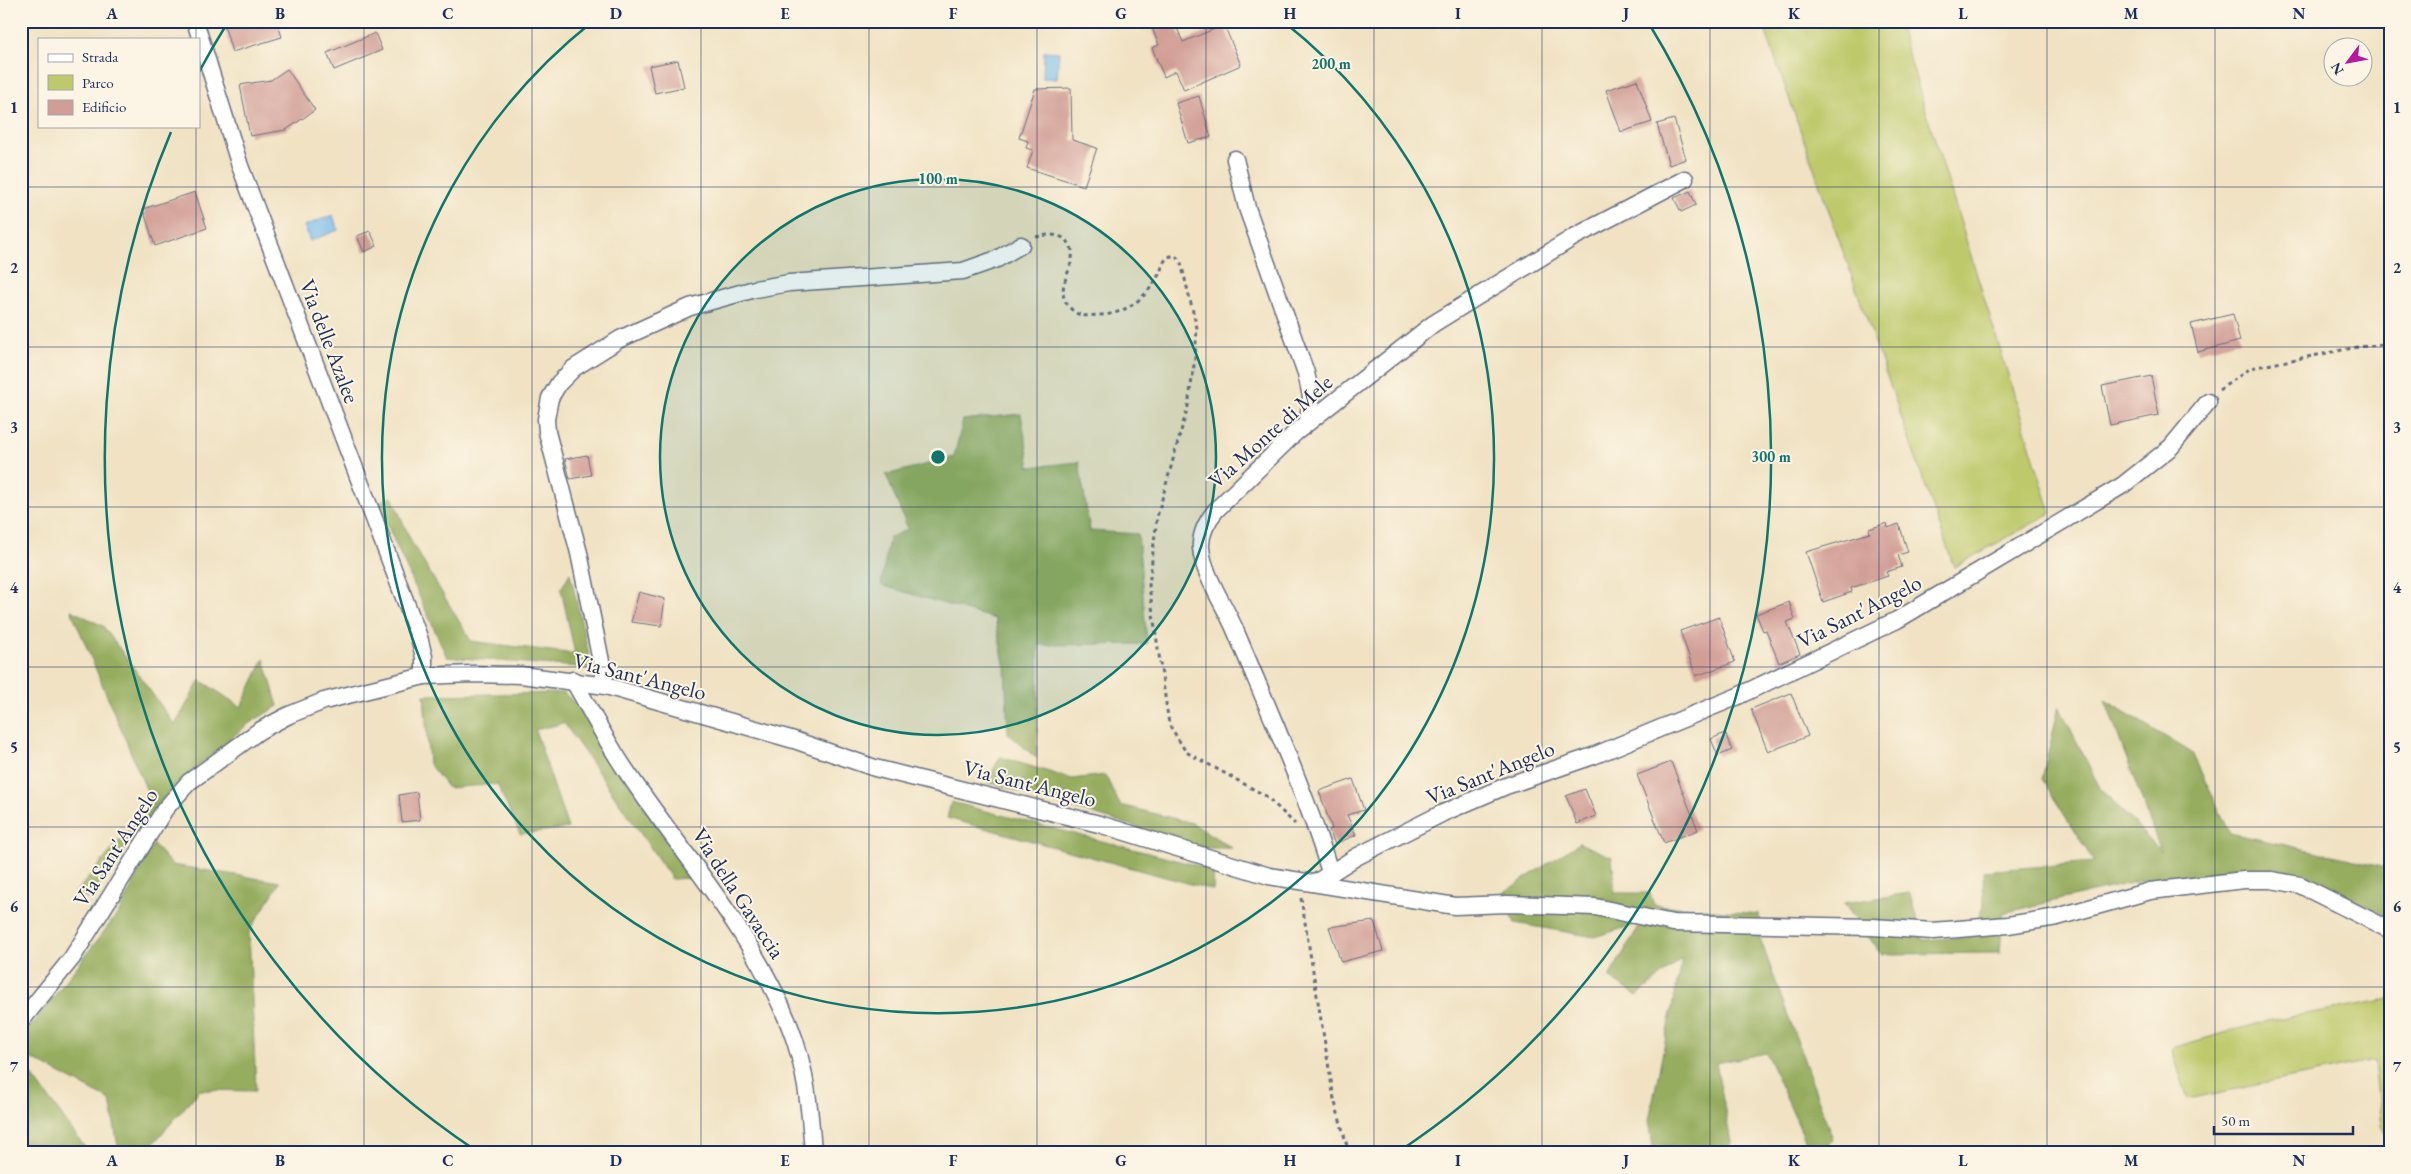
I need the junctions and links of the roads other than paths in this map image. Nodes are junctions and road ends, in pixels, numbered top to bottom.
1 (195, 21) edge
2 (1236, 159) dead end
3 (1684, 179) dead end
4 (1021, 245) road end
5 (2208, 402) road end
6 (1308, 421) junction
7 (424, 676) junction
8 (574, 680) junction
9 (606, 686) junction
10 (1330, 872) junction
11 (1317, 882) junction
12 (2390, 930) edge
13 (21, 1021) edge
14 (813, 1153) edge

1 - 7 street, Via delle Azalee
2 - 6 street
3 - 6 street, Via Monte di Mele
4 - 9 street
5 - 10 street, Via Sant'Angelo
6 - 10 street, Via Monte di Mele
7 - 8 street, Via Sant'Angelo
7 - 13 street, Via Sant'Angelo
8 - 9 street, Via Sant'Angelo
8 - 14 street, Via della Gavaccia
9 - 11 street, Via Sant'Angelo
10 - 11 street, Via Sant'Angelo
11 - 12 street, Via Sant'Angelo

